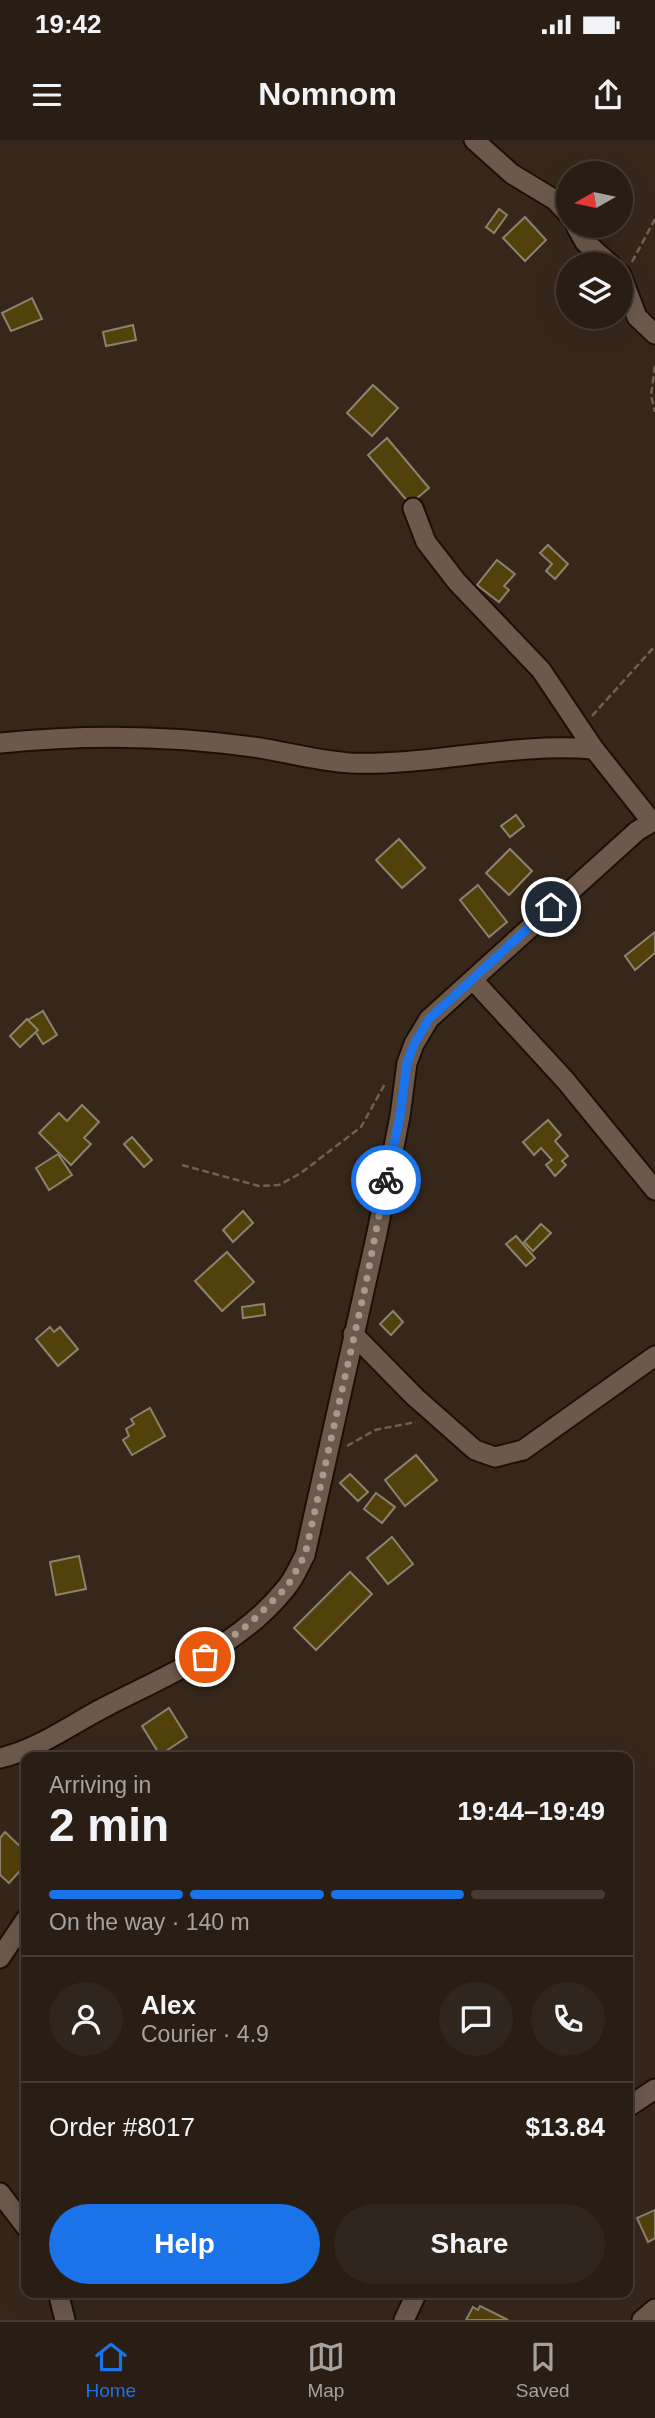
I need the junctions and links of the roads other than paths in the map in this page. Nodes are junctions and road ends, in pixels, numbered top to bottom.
1 (474, 140) edge
2 (556, 201) edge
3 (633, 308) edge
4 (655, 334) edge
5 (413, 508) dead end
6 (0, 744) edge
7 (594, 749) junction
8 (653, 821) edge
9 (473, 980) junction
10 (655, 1190) edge
11 (353, 1334) junction
12 (655, 1356) edge
13 (49, 1749) edge
14 (26, 1752) edge
15 (21, 1753) edge
16 (0, 1758) edge
17 (21, 1926) edge
18 (0, 1958) edge
19 (655, 2089) edge
20 (633, 2104) edge
21 (0, 2193) edge
22 (21, 2220) edge
23 (60, 2298) edge
24 (414, 2298) edge
25 (655, 2309) edge
26 (65, 2320) edge
27 (404, 2320) edge
28 (642, 2320) edge

1 - 2 street
3 - 4 street
5 - 7 street
6 - 7 street
7 - 8 street
8 - 9 street
9 - 10 street
9 - 11 street
11 - 12 street
11 - 13 street
13 - 14 street
15 - 16 street
17 - 18 street
19 - 20 street
21 - 22 street
23 - 26 street
24 - 27 street
25 - 28 street

